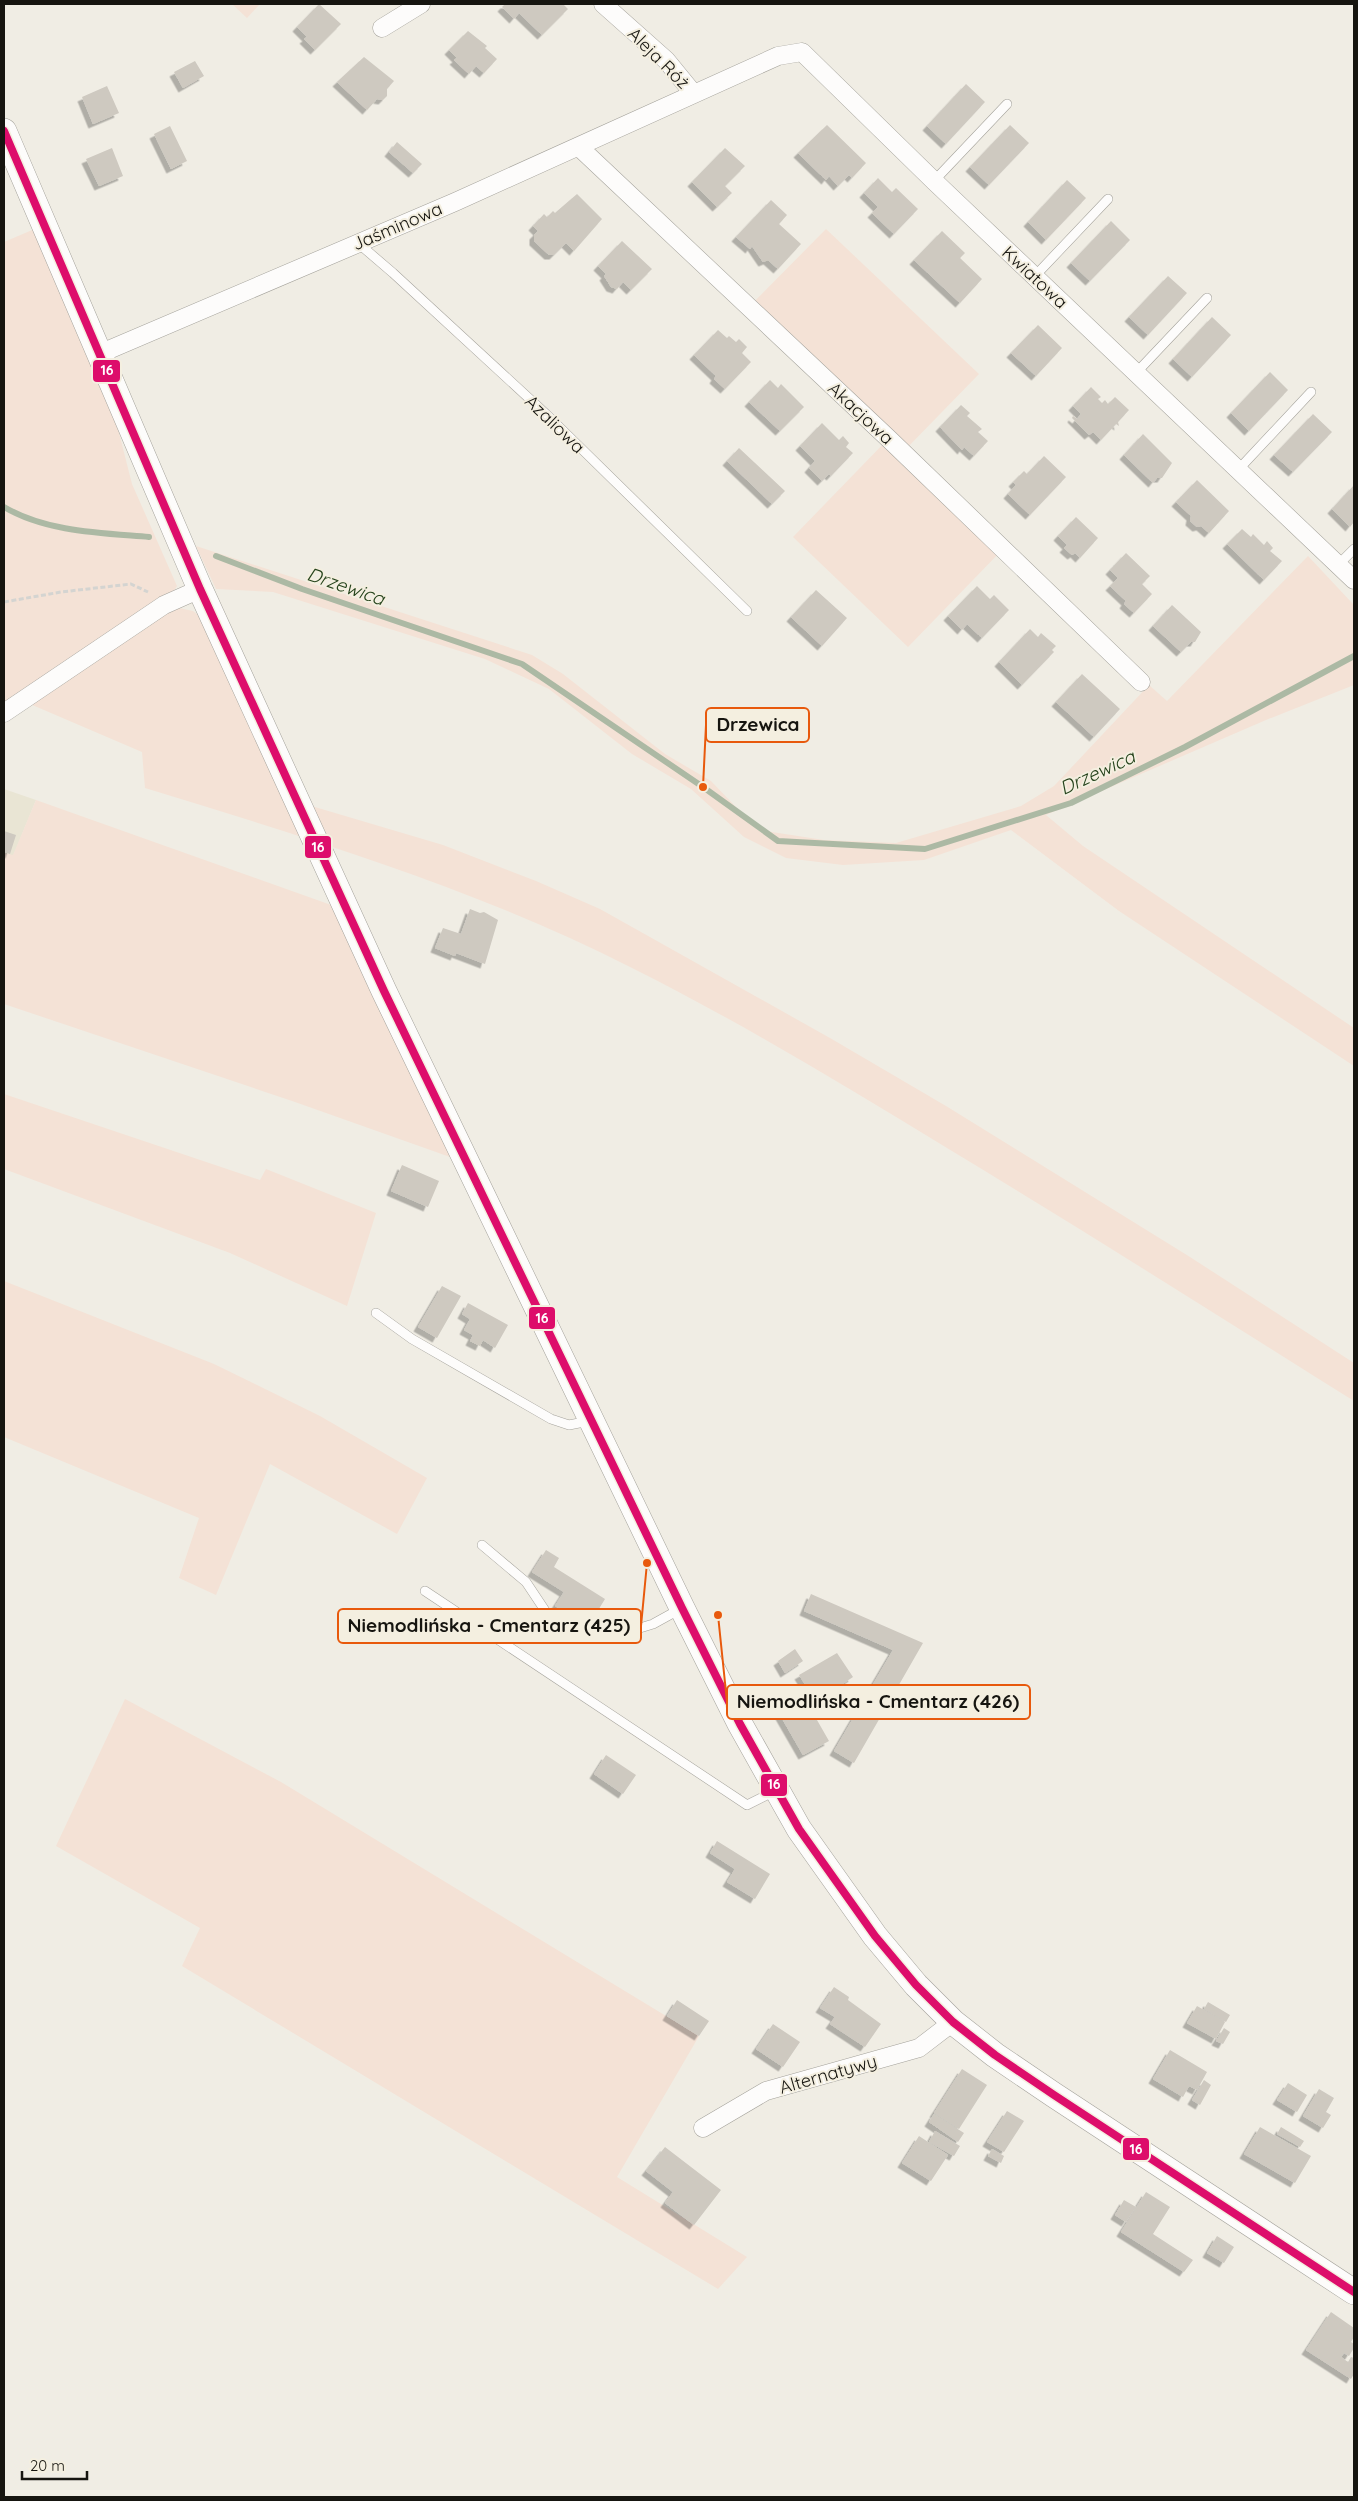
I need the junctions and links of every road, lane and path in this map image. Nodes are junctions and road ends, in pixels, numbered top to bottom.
1 (421, 4) edge
2 (603, 4) edge
3 (382, 28) dead end
4 (694, 93) junction
5 (1007, 104) dead end
6 (4, 131) edge
7 (579, 147) junction
8 (934, 181) junction
9 (1108, 199) dead end
10 (358, 243) junction
11 (1035, 276) junction
12 (1207, 298) dead end
13 (99, 354) junction
14 (1136, 373) junction
15 (1311, 392) dead end
16 (1238, 470) junction
17 (1354, 548) edge
18 (1338, 566) junction
19 (1354, 580) edge
20 (200, 589) junction
21 (4, 602) edge
22 (171, 602) junction
23 (747, 611) dead end
24 (1141, 682) dead end
25 (4, 713) edge
26 (376, 1313) dead end
27 (591, 1420) junction
28 (482, 1545) dead end
29 (425, 1591) dead end
30 (682, 1608) junction
31 (777, 1790) junction
32 (953, 2022) junction
33 (703, 2128) dead end
34 (1354, 2292) edge

1 - 3 street
2 - 4 street, Aleja Róż
4 - 7 street, Jaśminowa
4 - 8 street, Kwiatowa
5 - 8 lane
6 - 13 main road
7 - 10 street, Jaśminowa
7 - 24 street, Akacjowa
8 - 11 street, Kwiatowa
9 - 11 lane
10 - 13 street, Jaśminowa
10 - 23 lane, Azaliowa
11 - 14 street, Kwiatowa
12 - 14 lane
13 - 20 main road
14 - 16 street, Kwiatowa
15 - 16 lane
16 - 18 street, Kwiatowa
17 - 18 lane
18 - 19 street, Kwiatowa
20 - 22 street
20 - 27 main road
21 - 22 path
22 - 25 street
26 - 27 lane
27 - 30 main road
28 - 30 lane
29 - 31 lane
30 - 31 main road
31 - 32 main road
32 - 33 street, Alternatywy
32 - 34 main road

